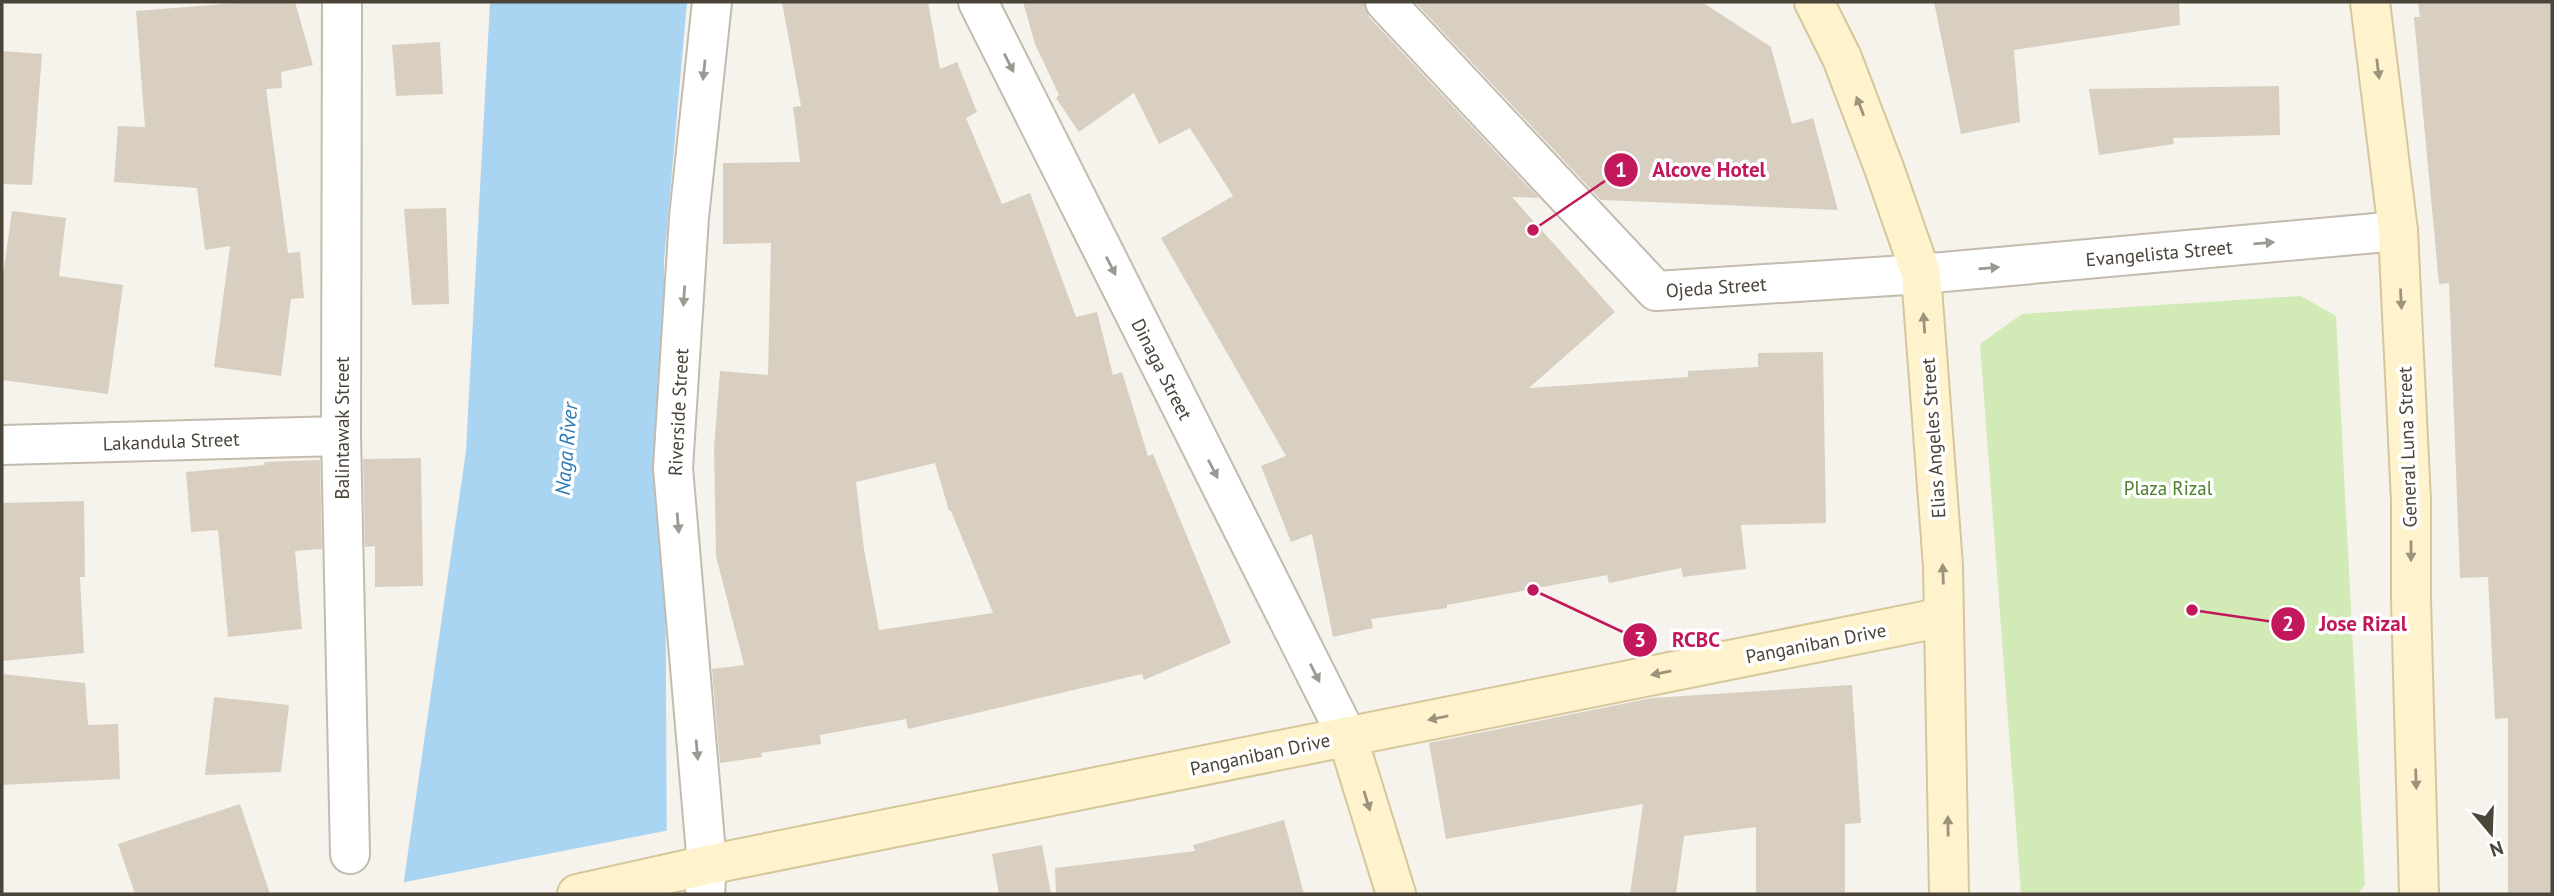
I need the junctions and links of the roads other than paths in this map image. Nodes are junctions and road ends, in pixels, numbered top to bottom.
1 (342, 2) edge
2 (712, 2) edge
3 (978, 2) edge
4 (1385, 2) edge
5 (1814, 2) edge
6 (2370, 2) edge
7 (2398, 231) junction
8 (1921, 274) junction
9 (341, 436) junction
10 (2, 445) edge
11 (1944, 617) junction
12 (1347, 736) junction
13 (350, 854) dead end
14 (701, 876) edge
15 (577, 894) edge
16 (1396, 894) edge
17 (1949, 894) edge
18 (2419, 894) edge

1 - 9 street, Balintawak Street
2 -> 14 street, Riverside Street
3 -> 12 street, Dinaga Street
4 - 8 street, Ojeda Street
8 -> 5 main road, Elias Angeles Street
6 -> 7 main road, General Luna Street
8 -> 7 street, Evangelista Street
7 -> 18 main road, General Luna Street
11 -> 8 main road, Elias Angeles Street
9 - 10 street, Lakandula Street
9 - 13 street, Balintawak Street
11 -> 12 main road, Panganiban Drive
17 -> 11 main road, Elias Angeles Street
12 - 14 main road, Panganiban Drive
12 -> 16 main road
14 - 15 main road, Panganiban Drive

